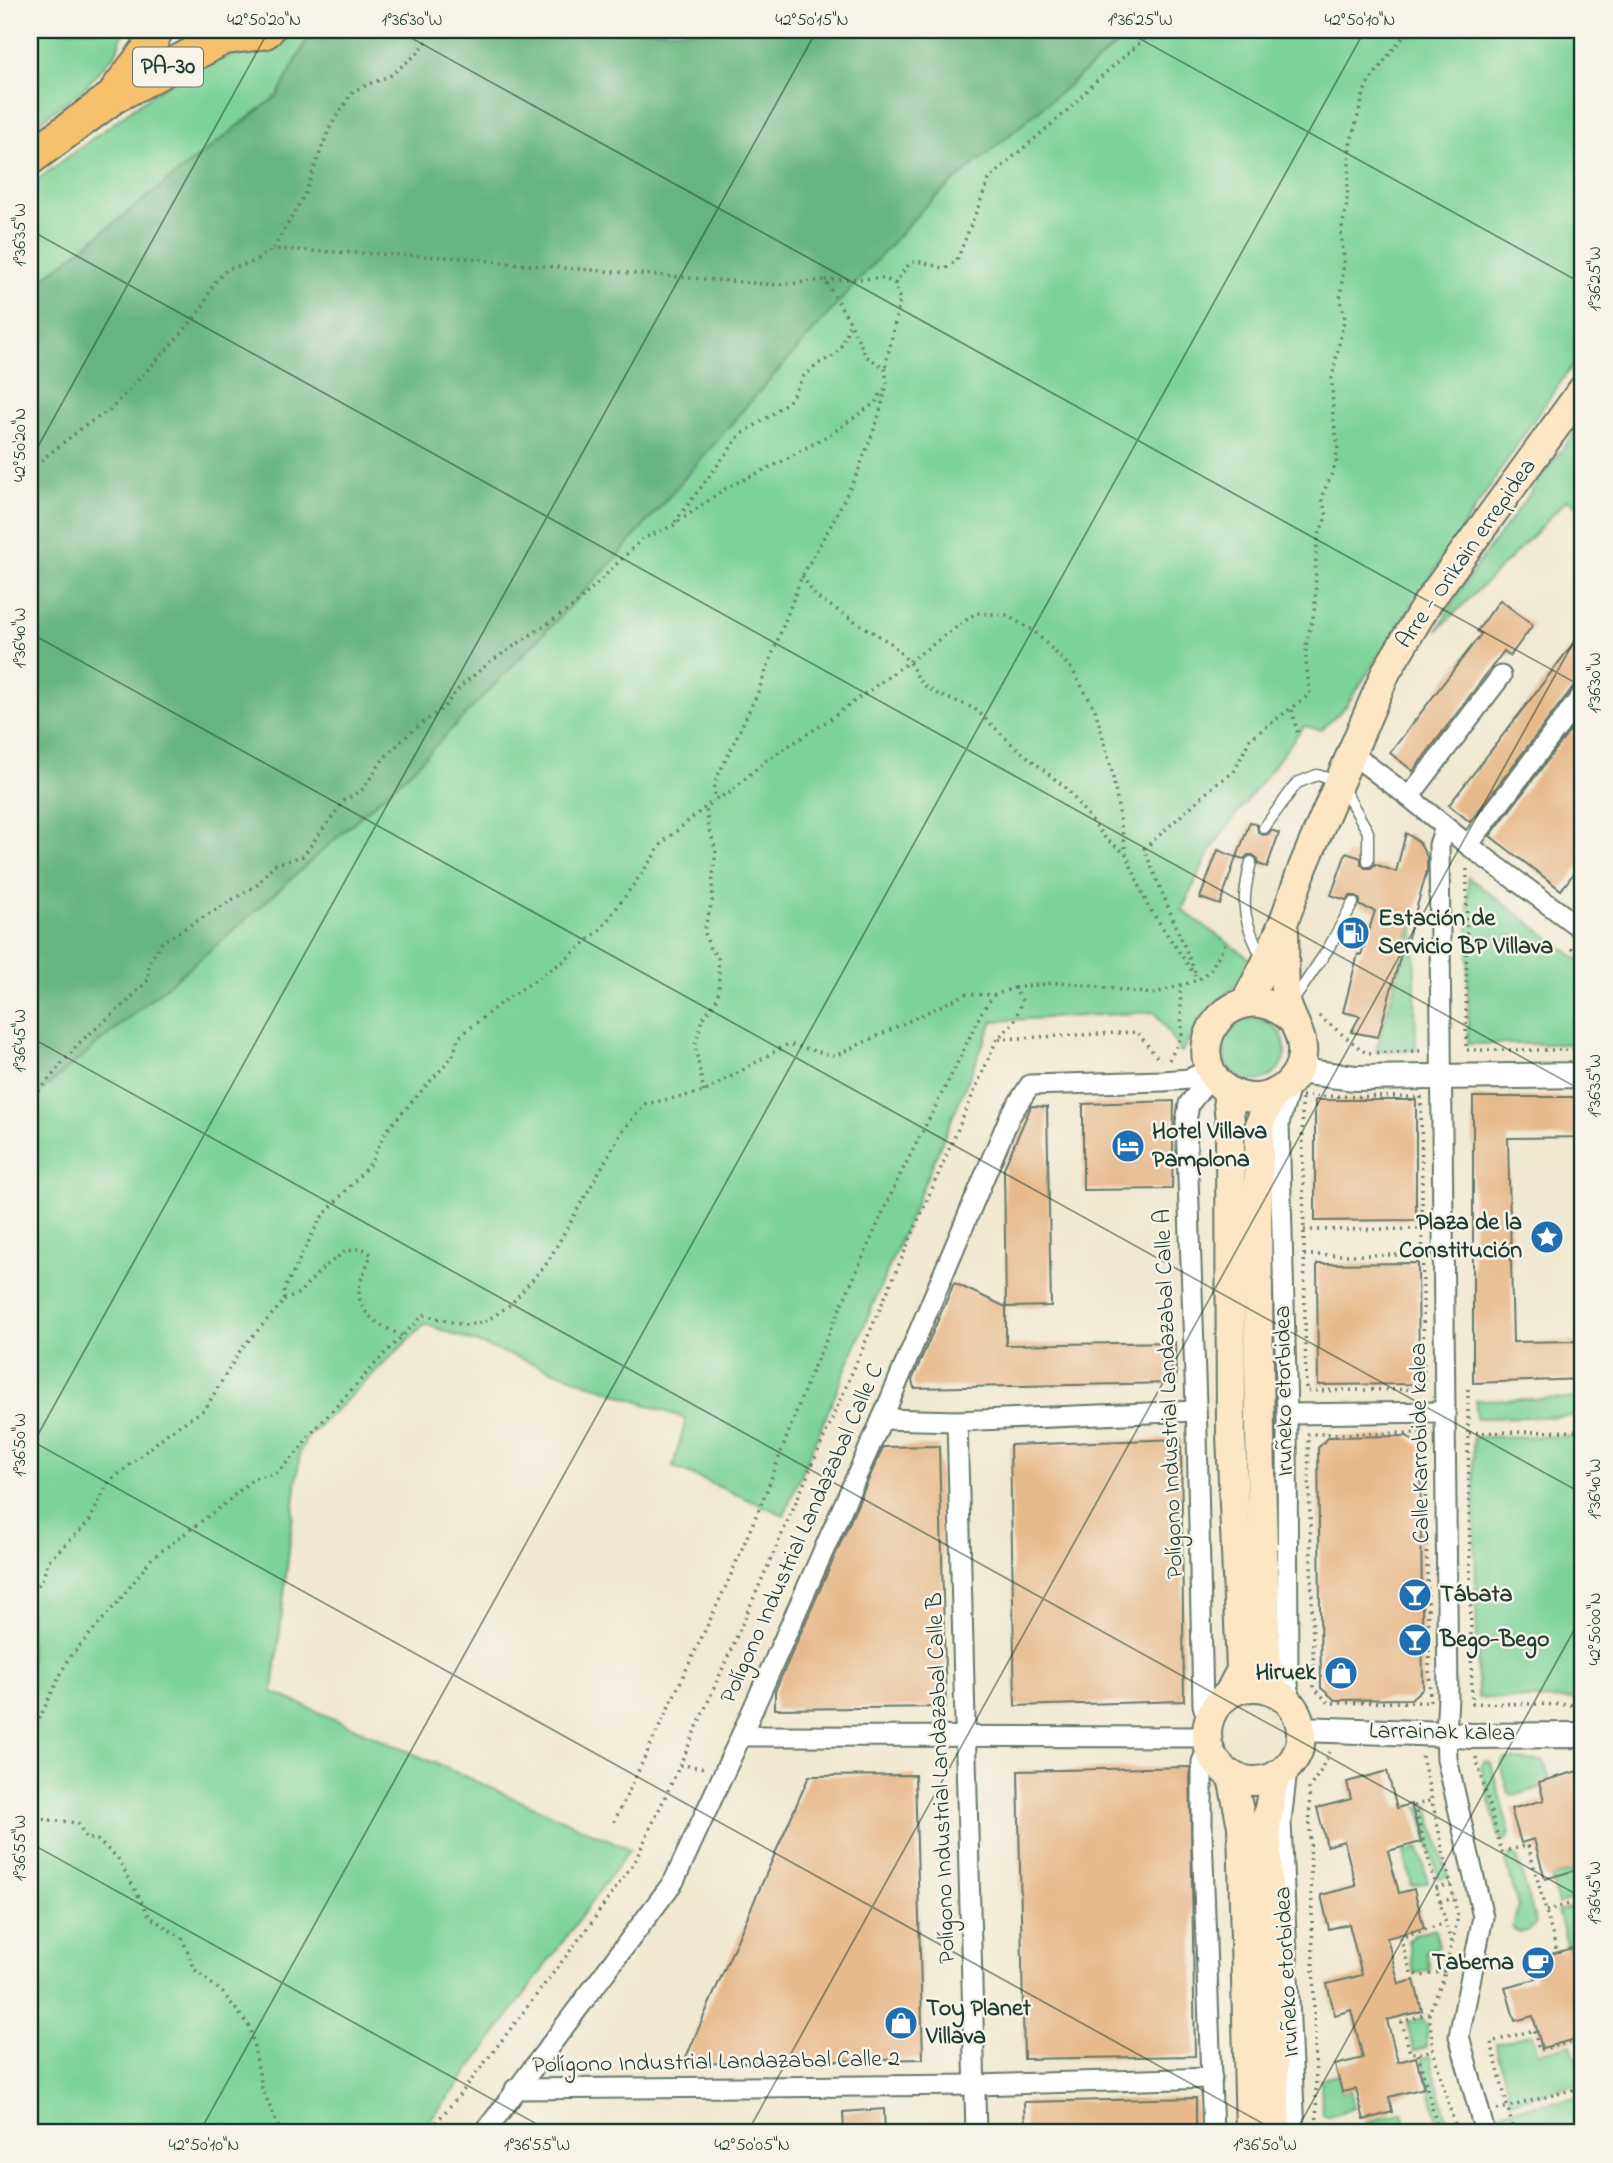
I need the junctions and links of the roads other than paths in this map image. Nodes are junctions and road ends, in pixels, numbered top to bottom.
1 (156, 30) edge
2 (267, 30) edge
3 (213, 34) edge
4 (113, 96) junction
5 (30, 158) edge
6 (1583, 389) edge
7 (1501, 676) dead end
8 (1583, 694) edge
9 (1576, 719) edge
10 (1351, 753) junction
11 (1339, 781) junction
12 (1409, 797) junction
13 (1445, 827) junction
14 (1264, 828) dead end
15 (1468, 845) junction
16 (1368, 861) dead end
17 (1251, 862) dead end
18 (1353, 903) dead end
19 (1284, 921) junction
20 (1583, 930) edge
21 (1265, 965) junction
22 (1245, 1003) junction
23 (1299, 1017) junction
24 (1583, 1075) edge
25 (1441, 1077) junction
26 (1217, 1078) junction
27 (1355, 1078) junction
28 (1288, 1082) junction
29 (1196, 1411) junction
30 (1445, 1412) junction
31 (1287, 1414) junction
32 (882, 1419) junction
33 (957, 1421) junction
34 (1229, 1693) junction
35 (1288, 1708) junction
36 (1446, 1734) junction
37 (1208, 1735) junction
38 (1583, 1735) edge
39 (741, 1736) junction
40 (965, 1737) junction
41 (1281, 1773) junction
42 (1232, 1777) junction
43 (1212, 2078) junction
44 (975, 2085) junction
45 (515, 2089) junction
46 (484, 2133) edge
47 (976, 2133) edge
48 (1213, 2133) edge
49 (1250, 2133) edge
50 (1276, 2133) edge
51 (1295, 2133) edge
52 (1485, 2133) edge

1 - 4 highway, PA-30
2 - 3 highway, PA-30
3 - 4 highway, PA-30
4 - 5 highway, PA-30
6 - 10 main road, Arre - Orikain errepidea
7 - 12 street
8 - 9 street
9 - 15 street
10 - 11 main road, Arre - Orikain errepidea
10 - 12 street
11 - 14 lane
11 - 16 lane
11 - 19 main road, Arre - Orikain errepidea
12 - 13 street
13 - 15 street
13 - 25 street, Calle Karrobide kalea
15 - 20 street
17 - 21 lane
18 - 23 lane
19 - 21 main road, Arre - Orikain errepidea
19 - 23 main road
21 - 22 main road, Arre - Orikain errepidea
22 - 23 main road
22 - 26 main road
23 - 27 street
23 - 28 main road
24 - 25 street
25 - 27 street
25 - 30 street, Calle Karrobide kalea
26 - 28 main road
26 - 29 street, Polígono Industrial Landazabal Calle A
26 - 32 street, Polígono Industrial Landazabal Calle C
26 - 34 main road
27 - 28 street
28 - 31 street, Iruñeko etorbidea
28 - 35 main road, Iruñeko etorbidea
29 - 33 street
29 - 37 street, Polígono Industrial Landazabal Calle A
30 - 31 street
30 - 36 street, Calle Karrobide kalea
31 - 35 street, Iruñeko etorbidea
32 - 33 street
32 - 39 street, Polígono Industrial Landazabal Calle C
33 - 40 street, Polígono Industrial Landazabal Calle B
34 - 35 main road
34 - 37 main road
35 - 36 street, Larrainak kalea
35 - 41 main road
36 - 38 street, Larrainak kalea
36 - 52 street, Calle Karrobide kalea
37 - 40 street
37 - 42 main road
37 - 43 street, Polígono Industrial Landazabal Calle A
39 - 40 street
39 - 45 street, Polígono Industrial Landazabal Calle C
40 - 44 street, Polígono Industrial Landazabal Calle B
41 - 42 main road
41 - 50 main road, Iruñeko etorbidea
41 - 51 street, Iruñeko etorbidea
42 - 49 main road, Iruñeko etorbidea
43 - 44 street, Polígono Industrial Landazabal Calle 2
43 - 48 street, Polígono Industrial Landazabal Calle A
44 - 45 street, Polígono Industrial Landazabal Calle 2
44 - 47 street, Polígono Industrial Landazabal Calle B
45 - 46 street, Polígono Industrial Landazabal Calle C

